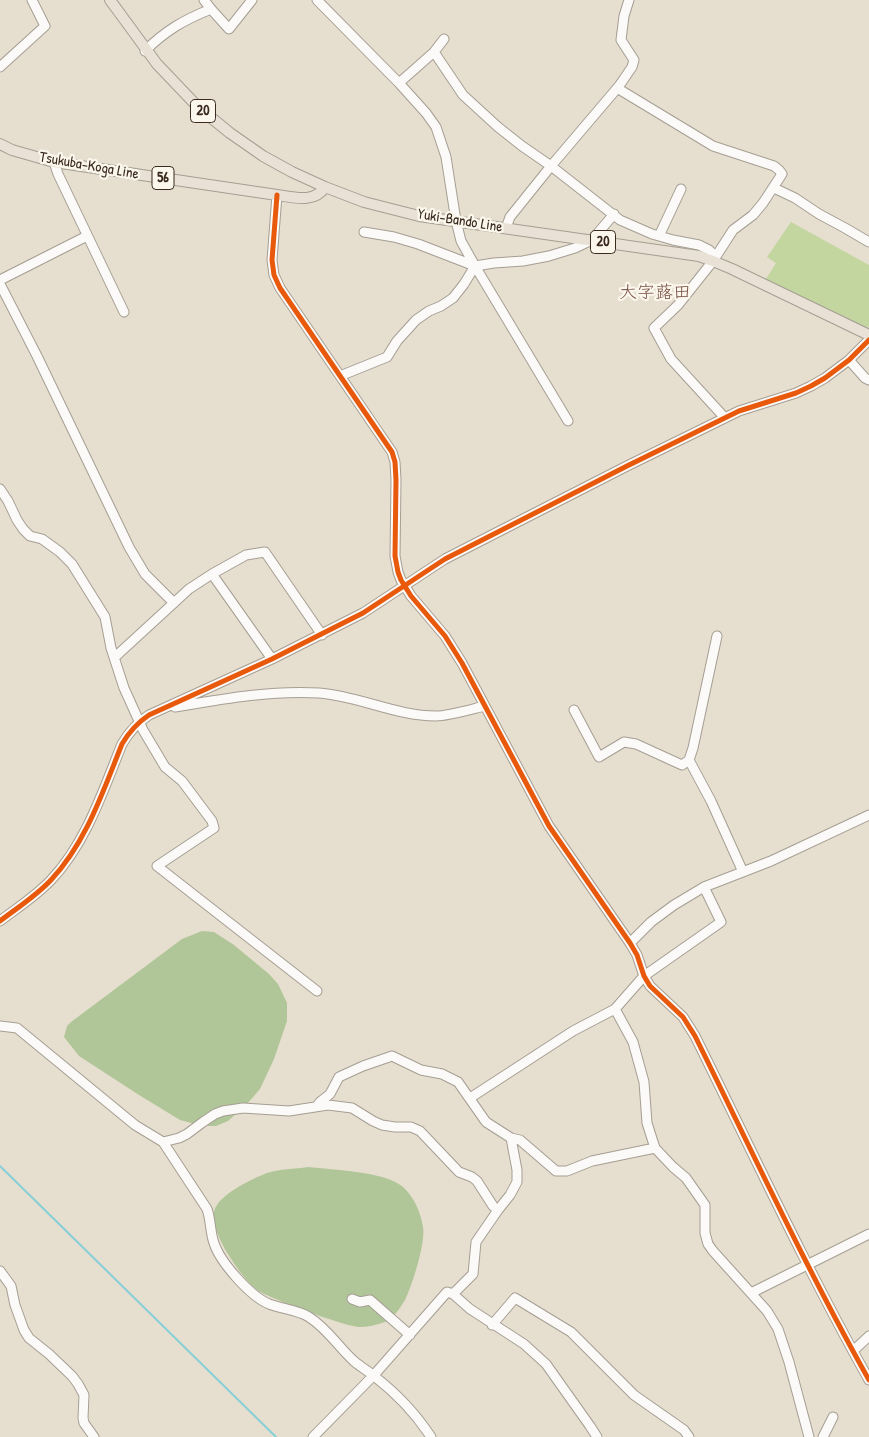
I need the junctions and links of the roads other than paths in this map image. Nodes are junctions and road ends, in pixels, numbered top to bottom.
1 (32, 0) edge
2 (110, 0) edge
3 (204, 0) edge
4 (252, 0) edge
5 (317, 0) edge
6 (629, 0) edge
7 (211, 9) junction
8 (444, 40) dead end
9 (146, 51) junction
10 (434, 52) junction
11 (2, 62) edge
12 (399, 83) junction
13 (617, 88) junction
14 (0, 144) edge
15 (54, 162) junction
16 (551, 166) junction
17 (325, 187) junction
18 (774, 188) junction
19 (681, 189) dead end
20 (277, 195) junction
21 (614, 214) junction
22 (456, 221) junction
23 (506, 228) junction
24 (364, 232) dead end
25 (87, 236) junction
26 (659, 236) junction
27 (592, 240) junction
28 (869, 242) edge
29 (714, 259) junction
30 (474, 266) junction
31 (0, 280) edge
32 (0, 284) edge
33 (124, 312) dead end
34 (869, 335) edge
35 (869, 340) edge
36 (849, 360) junction
37 (340, 376) junction
38 (869, 380) edge
39 (725, 418) junction
40 (568, 421) dead end
41 (0, 489) edge
42 (212, 574) junction
43 (404, 586) junction
44 (174, 603) junction
45 (322, 635) junction
46 (716, 636) dead end
47 (114, 657) junction
48 (272, 659) junction
49 (484, 706) junction
50 (163, 709) junction
51 (574, 710) dead end
52 (139, 722) junction
53 (689, 760) junction
54 (869, 815) edge
55 (743, 872) junction
56 (704, 887) junction
57 (0, 921) edge
58 (630, 942) junction
59 (644, 976) junction
60 (317, 991) dead end
61 (615, 1009) junction
62 (0, 1026) edge
63 (470, 1098) junction
64 (318, 1106) junction
65 (511, 1138) junction
66 (163, 1142) junction
67 (655, 1148) junction
68 (498, 1210) junction
69 (869, 1234) edge
70 (807, 1264) junction
71 (0, 1271) edge
72 (751, 1293) junction
73 (453, 1294) junction
74 (352, 1299) dead end
75 (492, 1325) junction
76 (410, 1335) junction
77 (869, 1336) edge
78 (853, 1351) junction
79 (374, 1375) junction
80 (869, 1380) edge
81 (833, 1418) dead end
82 (94, 1437) edge
83 (313, 1437) edge
84 (431, 1437) edge
85 (597, 1437) edge
86 (689, 1437) edge
87 (809, 1437) edge
88 (823, 1437) edge

1 - 11 street
2 - 9 main road, Yuki-Bando Line / 20
3 - 7 street
4 - 7 street
5 - 12 street
6 - 13 street
7 - 9 street
8 - 10 street
9 - 17 main road, Yuki-Bando Line / 20
10 - 12 street
10 - 16 street
12 - 22 street
13 - 16 street
13 - 18 street
14 - 15 main road, Tsukuba-Koga Line / 56
15 - 20 main road, Tsukuba-Koga Line / 56
15 - 25 street
16 - 21 street
16 - 23 street
17 - 20 main road, Tsukuba-Koga Line / 56
17 - 22 main road, Yuki-Bando Line / 20
18 - 28 street
18 - 29 street
19 - 26 street
20 - 37 street
21 - 26 street
21 - 27 street
22 - 23 main road, Yuki-Bando Line / 20
22 - 30 street
23 - 27 main road, Yuki-Bando Line / 20
24 - 30 street
25 - 31 street
25 - 33 street
26 - 29 street
27 - 29 main road, Yuki-Bando Line / 20
27 - 30 street
29 - 34 main road, Yuki-Bando Line / 20
29 - 39 street
30 - 37 street
30 - 40 street
32 - 44 street
35 - 36 street
36 - 38 street
36 - 39 street
37 - 43 street
39 - 43 street
41 - 47 street
42 - 44 street
42 - 45 street
42 - 48 street
43 - 45 street
43 - 49 street
44 - 47 street
45 - 48 street
46 - 53 street
47 - 52 street
48 - 50 street
49 - 50 street
49 - 58 street
50 - 52 street
51 - 53 street
52 - 57 street
52 - 60 street
53 - 55 street
54 - 55 street
55 - 56 street
56 - 58 street
56 - 59 street
58 - 59 street
59 - 61 street
59 - 70 street
61 - 63 street
61 - 67 street
62 - 66 street
63 - 64 street
63 - 65 street
64 - 66 street
64 - 68 street
65 - 67 street
65 - 68 street
66 - 79 street
67 - 72 street
68 - 73 street
69 - 70 street
70 - 72 street
70 - 78 street
71 - 82 street
72 - 87 street
73 - 75 street
73 - 76 street
74 - 76 street
75 - 85 street
75 - 86 street
76 - 79 street
77 - 78 street
78 - 80 street
79 - 83 street
79 - 84 street
81 - 88 street

